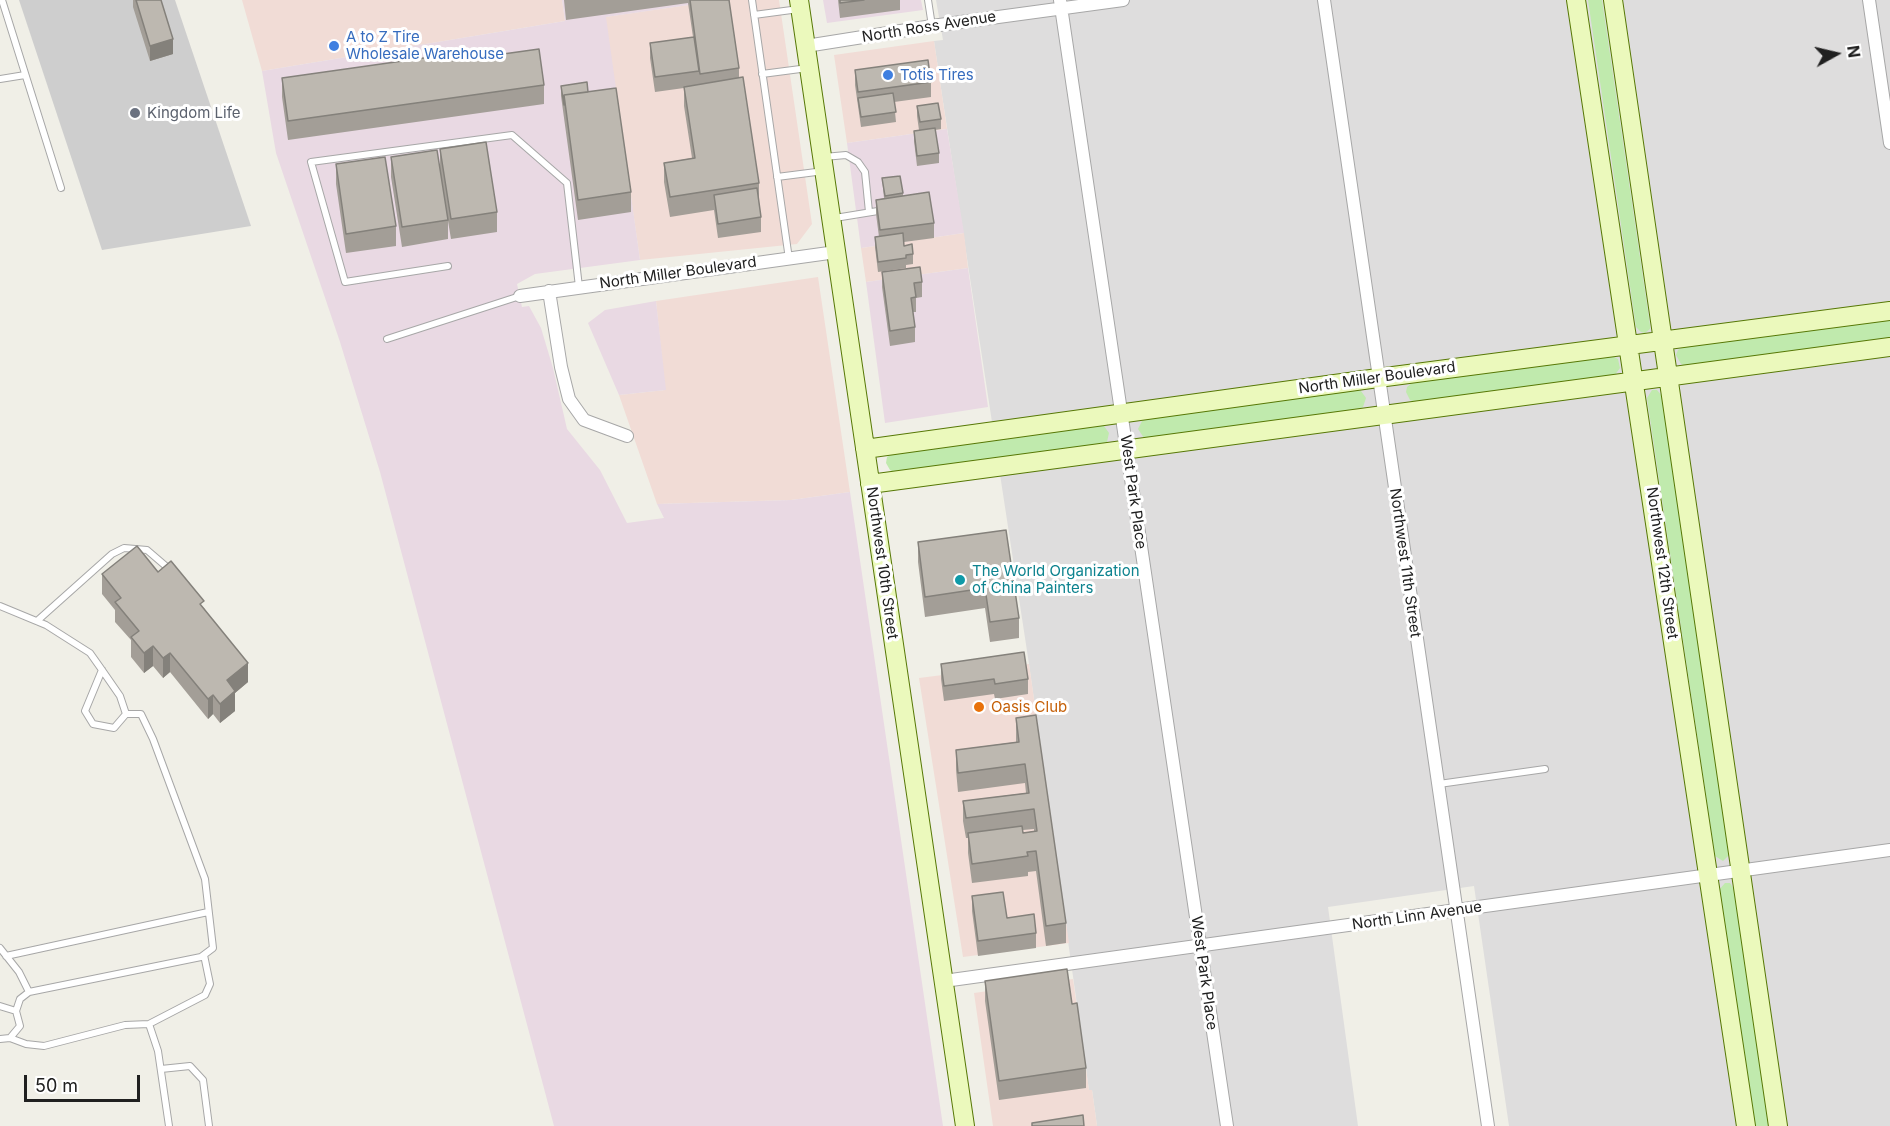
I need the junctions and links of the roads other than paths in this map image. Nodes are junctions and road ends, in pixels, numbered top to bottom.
1 (2, 0) edge
2 (752, 0) edge
3 (928, 0) edge
4 (1123, 0) edge
5 (1324, 0) edge
6 (1576, 0) edge
7 (1613, 0) edge
8 (1869, 0) edge
9 (799, 4) edge
10 (1060, 4) edge
11 (754, 15) junction
12 (932, 26) junction
13 (806, 46) junction
14 (809, 68) junction
15 (762, 74) junction
16 (25, 75) junction
17 (0, 80) edge
18 (1890, 143) edge
19 (823, 164) junction
20 (777, 177) junction
21 (61, 188) dead end
22 (892, 209) edge
23 (869, 212) junction
24 (831, 218) junction
25 (836, 252) junction
26 (789, 258) junction
27 (448, 266) dead end
28 (579, 286) junction
29 (549, 291) junction
30 (520, 296) joint
31 (1890, 311) edge
32 (387, 339) dead end
33 (1662, 341) junction
34 (1629, 345) junction
35 (1890, 346) edge
36 (1668, 376) junction
37 (1377, 378) junction
38 (1635, 381) junction
39 (1121, 413) junction
40 (1383, 414) junction
41 (627, 436) dead end
42 (865, 449) junction
43 (1126, 449) junction
44 (870, 484) junction
45 (168, 568) edge
46 (0, 606) edge
47 (37, 621) junction
48 (102, 670) junction
49 (126, 714) junction
50 (1545, 769) dead end
51 (1438, 784) junction
52 (1890, 850) edge
53 (1740, 871) junction
54 (1708, 876) junction
55 (1457, 910) junction
56 (208, 912) junction
57 (1200, 946) junction
58 (0, 948) edge
59 (204, 954) junction
60 (6, 956) junction
61 (944, 981) junction
62 (29, 992) junction
63 (0, 1005) edge
64 (16, 1011) junction
65 (149, 1024) junction
66 (10, 1038) junction
67 (0, 1039) edge
68 (161, 1069) junction
69 (169, 1126) edge
70 (209, 1126) edge
71 (965, 1126) edge
72 (1227, 1126) edge
73 (1488, 1126) edge
74 (1746, 1126) edge
75 (1778, 1126) edge

1 - 16 lane
2 - 11 lane
3 - 12 lane
4 - 10 street, North Ross Avenue
5 - 37 street, Northwest 11th Street
6 - 34 street, Northwest 12th Street
7 - 33 street
8 - 18 street
9 - 11 lane
9 - 13 street, Northwest 10th Street
10 - 12 street, North Ross Avenue
10 - 39 street, West Park Place
11 - 15 lane
12 - 13 street, North Ross Avenue
13 - 14 street, Northwest 10th Street
14 - 15 lane
14 - 19 street, Northwest 10th Street
15 - 20 lane
16 - 17 lane
16 - 21 lane
19 - 20 lane
19 - 23 lane
19 - 24 street, Northwest 10th Street
20 - 26 lane
22 - 23 lane
23 - 24 lane
24 - 25 street, Northwest 10th Street
25 - 26 street, North Miller Boulevard
25 - 42 street, Northwest 10th Street
26 - 28 street, North Miller Boulevard
27 - 28 lane
28 - 29 street, North Miller Boulevard
29 - 30 street, North Miller Boulevard
29 - 41 street
30 - 32 lane
31 - 33 street, North Miller Boulevard
33 - 34 street, North Miller Boulevard
33 - 36 street
34 - 37 street, North Miller Boulevard
34 - 38 street, Northwest 12th Street
35 - 36 street
36 - 38 street
36 - 53 street
37 - 39 street, North Miller Boulevard
37 - 40 street, Northwest 11th Street
38 - 40 street
38 - 54 street, Northwest 12th Street
39 - 42 street, North Miller Boulevard
39 - 43 street, West Park Place
40 - 43 street
40 - 51 street, Northwest 11th Street
42 - 44 street, Northwest 10th Street
43 - 44 street
43 - 57 street, West Park Place
44 - 61 street, Northwest 10th Street
45 - 47 lane
46 - 47 lane
47 - 48 lane
48 - 49 lane
48 - 49 lane
49 - 56 lane
50 - 51 lane
51 - 55 street, Northwest 11th Street
52 - 53 street, North Linn Avenue
53 - 54 street, North Linn Avenue
53 - 75 street
54 - 55 street, North Linn Avenue
54 - 74 street, Northwest 12th Street
55 - 57 street, North Linn Avenue
55 - 73 street, Northwest 11th Street
56 - 59 lane
56 - 60 lane
57 - 61 street, North Linn Avenue
57 - 72 street, West Park Place
58 - 60 lane
59 - 62 lane
59 - 65 lane
60 - 62 lane
61 - 71 street, Northwest 10th Street
62 - 64 lane
63 - 64 lane
64 - 66 lane
65 - 66 lane
65 - 68 lane
66 - 67 lane
68 - 69 lane
68 - 70 lane

